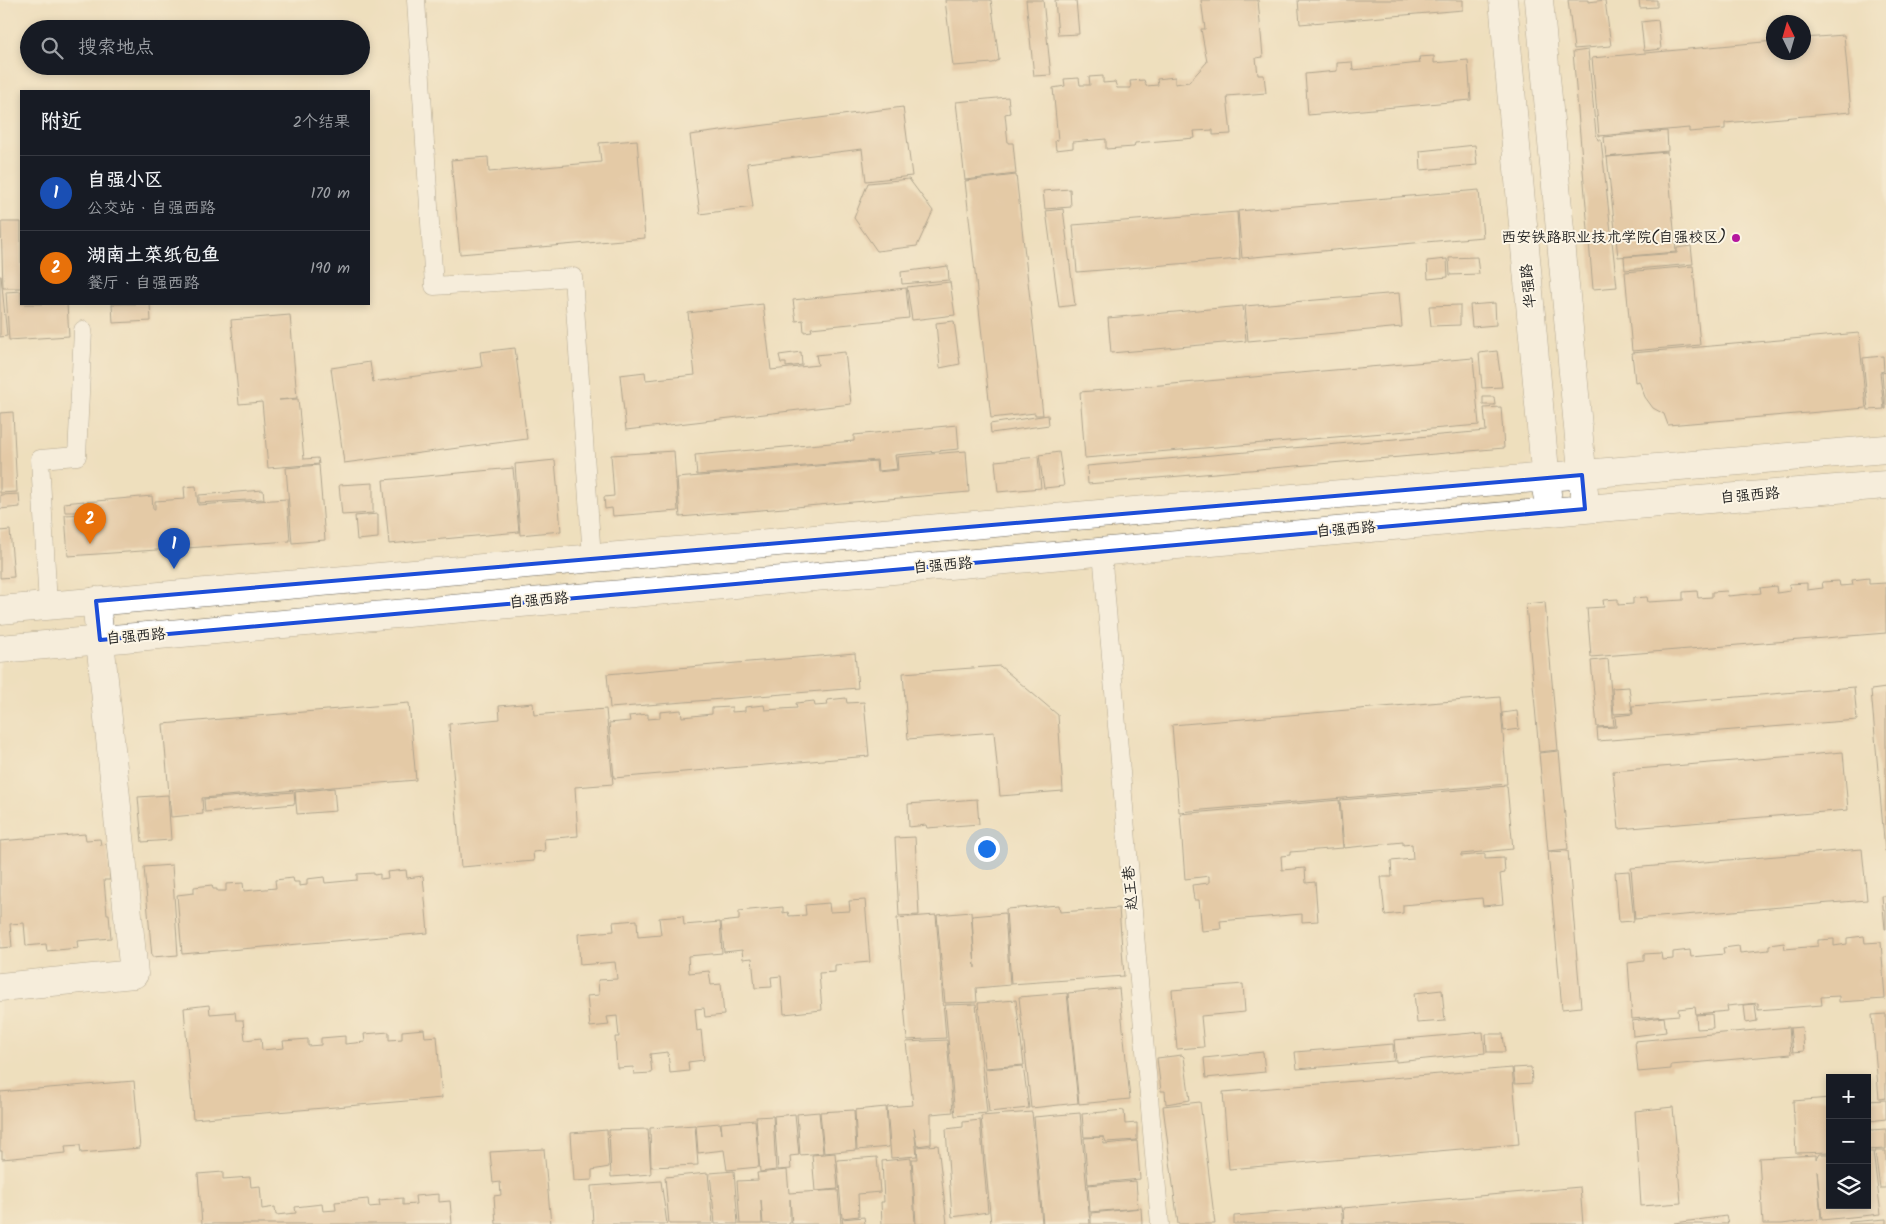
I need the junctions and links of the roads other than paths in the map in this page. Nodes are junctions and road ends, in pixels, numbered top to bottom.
1 (416, 0) edge
2 (1503, 0) edge
3 (1539, 0) edge
4 (83, 330) dead end
5 (1886, 449) edge
6 (1582, 475) junction
7 (1546, 477) junction
8 (1886, 485) edge
9 (1585, 509) junction
10 (1549, 513) junction
11 (1102, 552) junction
12 (592, 558) junction
13 (96, 601) junction
14 (48, 606) junction
15 (0, 610) edge
16 (100, 640) junction
17 (0, 649) edge
18 (0, 987) edge
19 (1160, 1224) edge

1 - 12 lane
2 - 7 main road, 华强路
3 - 6 main road
4 - 14 lane
5 - 6 main road
6 - 7 main road
6 - 9 main road
7 - 10 main road, 华强路
7 - 12 main road
8 - 9 main road, 自强西路
9 - 10 main road, 自强西路
10 - 11 main road, 自强西路
11 - 16 main road, 自强西路
11 - 19 lane, 赵王巷
12 - 13 main road
13 - 14 main road
13 - 16 main road
14 - 15 main road
16 - 17 main road, 自强西路
16 - 18 main road

